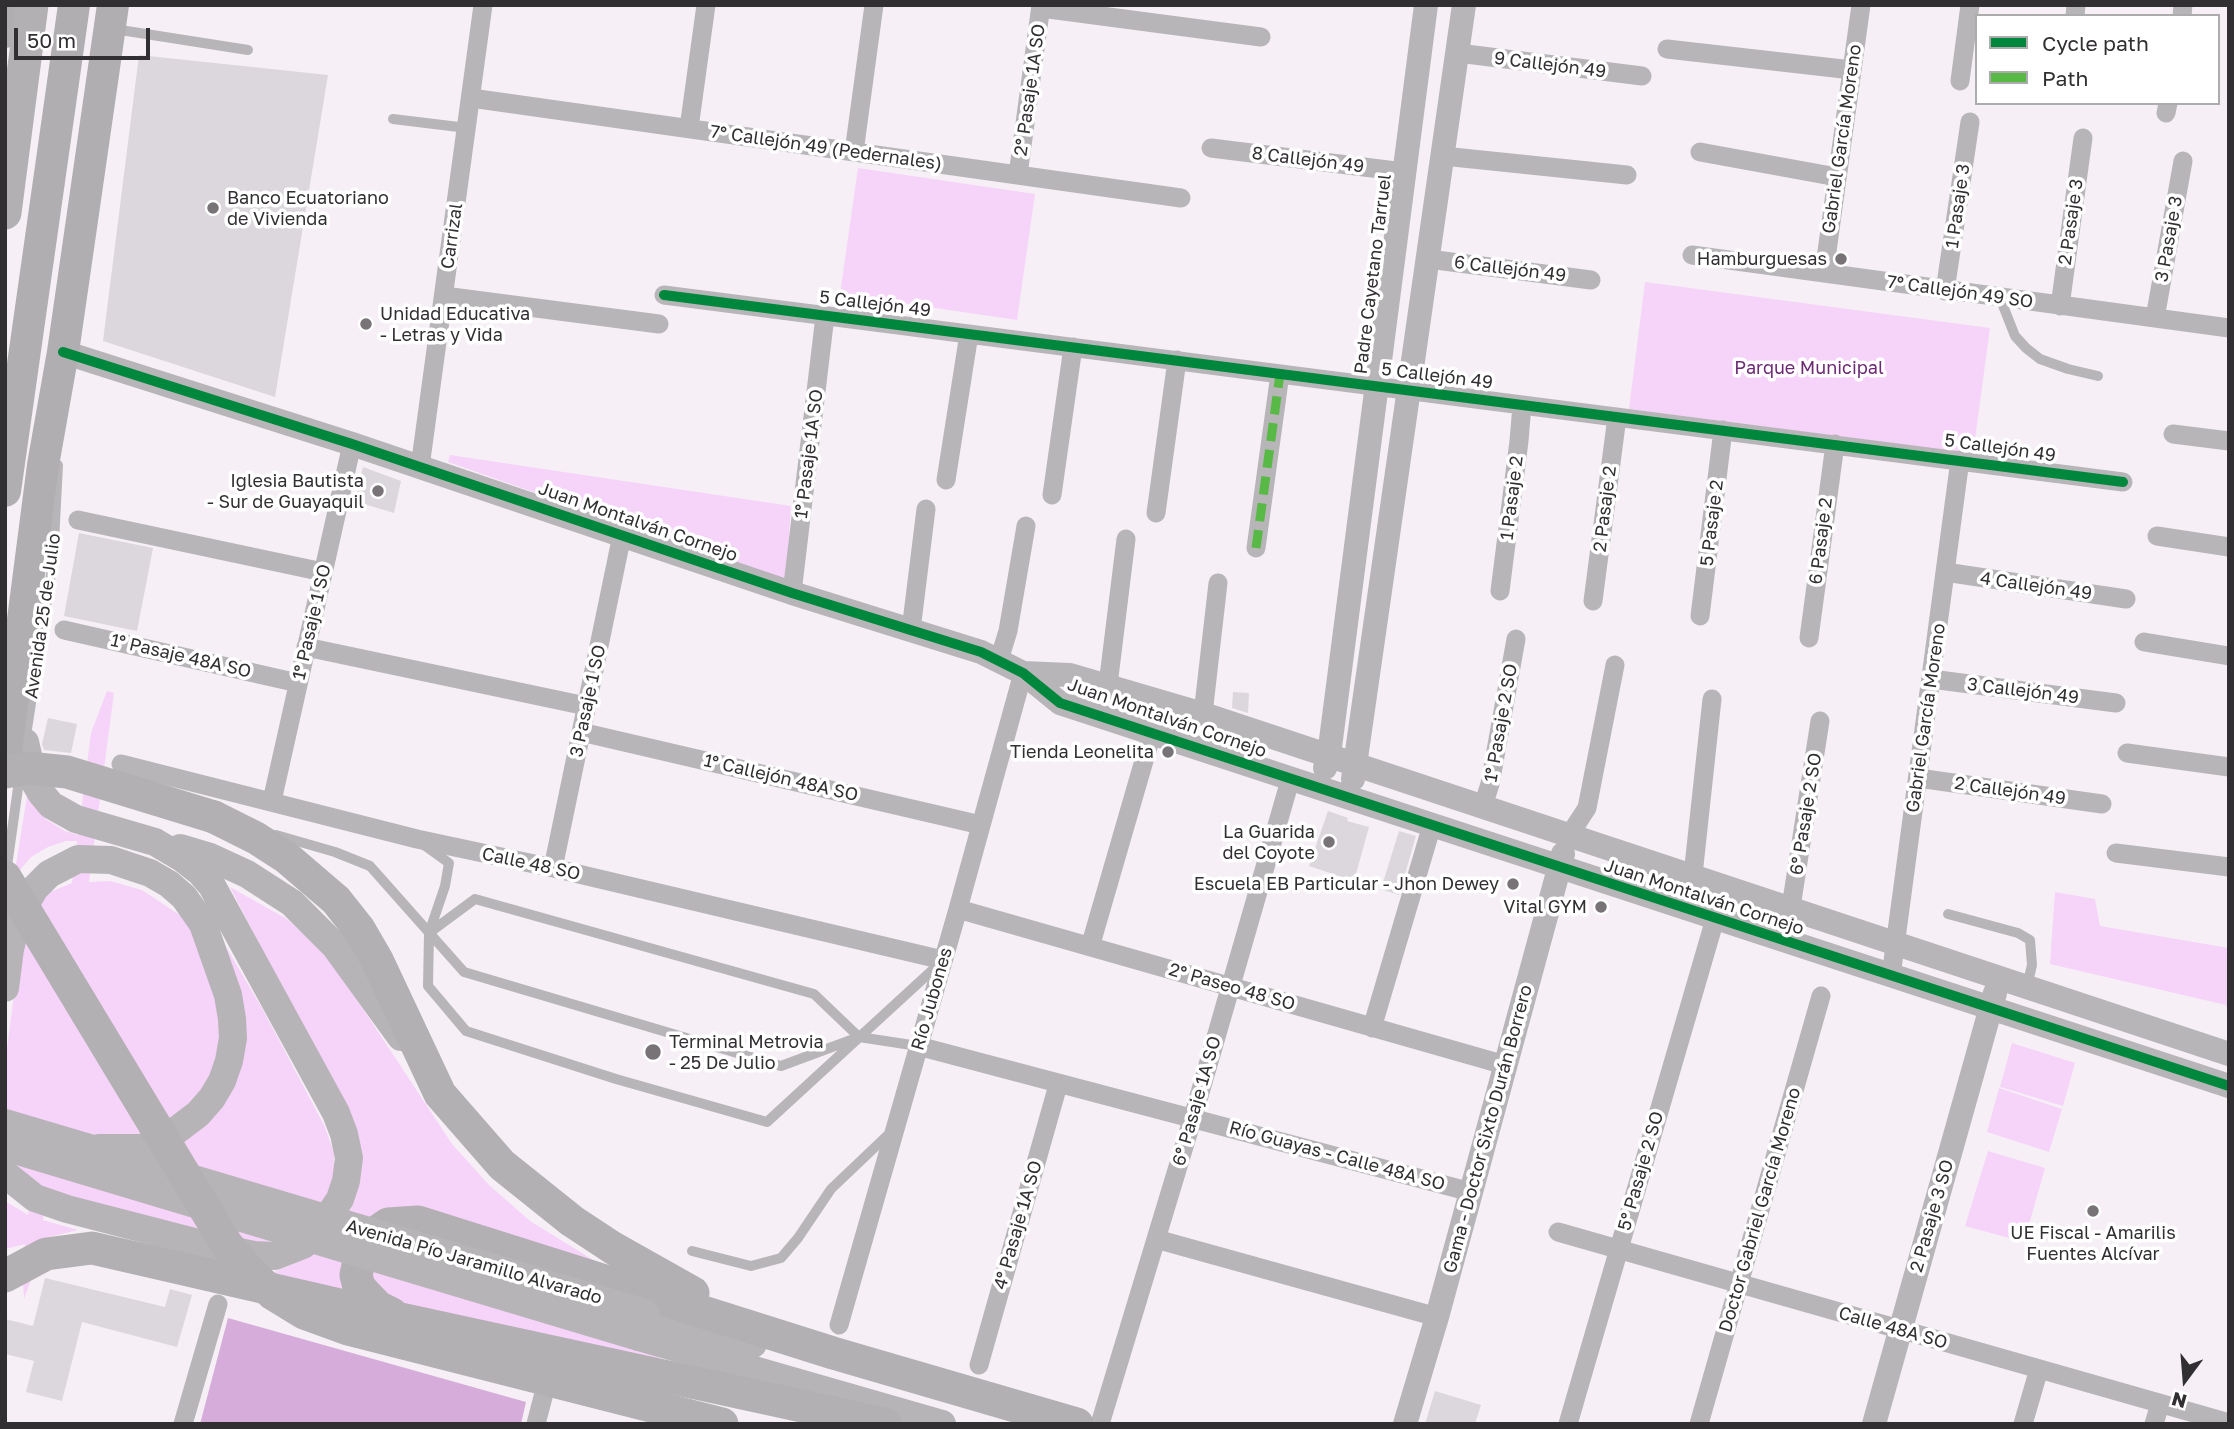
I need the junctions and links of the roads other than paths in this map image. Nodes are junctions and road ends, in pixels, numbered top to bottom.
1 (12, 5) edge
2 (32, 5) edge
3 (74, 5) edge
4 (482, 5) edge
5 (706, 5) edge
6 (874, 5) edge
7 (1426, 5) edge
8 (1464, 5) edge
9 (1861, 5) edge
10 (1970, 5) edge
11 (1041, 7) edge
12 (107, 13) edge
13 (5, 32) edge
14 (1261, 37) dead end
15 (1667, 49) dead end
16 (248, 50) dead end
17 (1458, 52) junction
18 (1852, 69) junction
19 (1643, 76) dead end
20 (1960, 81) dead end
21 (471, 98) junction
22 (393, 119) dead end
23 (1970, 121) dead end
24 (467, 128) junction
25 (689, 128) junction
26 (2083, 138) dead end
27 (1211, 148) dead end
28 (854, 152) junction
29 (1700, 152) dead end
30 (1443, 156) junction
31 (2183, 161) dead end
32 (1404, 172) junction
33 (1018, 175) junction
34 (1627, 175) dead end
35 (1837, 177) junction
36 (1181, 198) dead end
37 (5, 213) edge
38 (1692, 254) dead end
39 (1428, 259) junction
40 (1824, 273) junction
41 (1591, 280) dead end
42 (1945, 291) junction
43 (664, 295) dead end
44 (444, 296) junction
45 (2000, 298) junction
46 (2060, 306) junction
47 (825, 316) junction
48 (2155, 318) junction
49 (659, 324) dead end
50 (2229, 328) edge
51 (969, 334) junction
52 (1073, 347) junction
53 (64, 352) junction
54 (1177, 360) junction
55 (1280, 374) junction
56 (2098, 376) dead end
57 (1377, 386) junction
58 (1409, 390) junction
59 (1522, 405) junction
60 (1617, 417) junction
61 (1723, 430) junction
62 (2172, 434) dead end
63 (59, 435) dead end
64 (2229, 441) edge
65 (352, 444) junction
66 (1835, 444) junction
67 (51, 457) junction
68 (1960, 460) junction
69 (420, 467) junction
70 (946, 480) dead end
71 (2123, 482) dead end
72 (5, 491) edge
73 (1052, 495) dead end
74 (926, 509) dead end
75 (1156, 513) dead end
76 (78, 520) dead end
77 (1026, 526) dead end
78 (622, 535) junction
79 (2157, 536) dead end
80 (1126, 539) dead end
81 (2229, 547) edge
82 (1256, 548) dead end
83 (323, 572) junction
84 (1945, 572) junction
85 (1218, 583) dead end
86 (1500, 592) dead end
87 (792, 593) junction
88 (2126, 599) dead end
89 (1593, 601) dead end
90 (5, 608) edge
91 (1700, 616) dead end
92 (64, 629) dead end
93 (911, 630) junction
94 (1809, 638) dead end
95 (1516, 639) dead end
96 (2144, 642) dead end
97 (306, 647) junction
98 (2229, 656) edge
99 (999, 660) junction
100 (1615, 665) dead end
101 (1023, 673) junction
102 (1931, 679) junction
103 (298, 683) junction
104 (1108, 685) junction
105 (1712, 699) dead end
106 (2116, 703) dead end
107 (586, 706) junction
108 (1203, 714) junction
109 (1820, 721) dead end
110 (581, 732) junction
111 (1152, 733) junction
112 (15, 750) edge
113 (2127, 753) dead end
114 (1329, 755) junction
115 (121, 764) dead end
116 (1355, 764) junction
117 (2229, 767) edge
118 (5, 772) edge
119 (1291, 777) junction
120 (1918, 778) junction
121 (1320, 787) junction
122 (1350, 797) junction
123 (272, 801) junction
124 (2102, 804) dead end
125 (1483, 806) junction
126 (214, 817) junction
127 (981, 825) junction
128 (1432, 825) junction
129 (1570, 834) junction
130 (417, 839) junction
131 (155, 842) junction
132 (2116, 853) dead end
133 (2229, 867) edge
134 (553, 868) junction
135 (1559, 868) junction
136 (1693, 875) junction
137 (5, 877) edge
138 (1791, 907) junction
139 (958, 909) junction
140 (1948, 914) dead end
141 (1715, 919) junction
142 (429, 933) junction
143 (1896, 943) junction
144 (1090, 947) junction
145 (943, 960) junction
146 (1891, 976) junction
147 (2000, 977) junction
148 (1230, 986) junction
149 (2027, 987) junction
150 (5, 988) edge
151 (1821, 996) dead end
152 (1991, 1009) junction
153 (1372, 1028) junction
154 (859, 1037) junction
155 (918, 1046) junction
156 (2229, 1054) edge
157 (1506, 1065) junction
158 (1058, 1084) junction
159 (2229, 1086) edge
160 (440, 1094) junction
161 (1192, 1117) junction
162 (5, 1123) edge
163 (895, 1128) junction
164 (5, 1147) edge
165 (87, 1148) junction
166 (5, 1174) edge
167 (1471, 1192) junction
168 (1558, 1232) dead end
169 (1156, 1239) junction
170 (1619, 1249) junction
171 (692, 1251) dead end
172 (5, 1276) edge
173 (1740, 1284) junction
174 (218, 1304) dead end
175 (1437, 1317) junction
176 (401, 1319) junction
177 (642, 1325) junction
178 (1899, 1329) junction
179 (836, 1339) junction
180 (555, 1352) junction
181 (979, 1365) dead end
182 (2039, 1369) junction
183 (947, 1386) junction
184 (2160, 1404) junction
185 (2229, 1423) edge
186 (183, 1424) edge
187 (536, 1424) edge
188 (722, 1424) edge
189 (885, 1424) edge
190 (942, 1424) edge
191 (1077, 1424) edge
192 (1100, 1424) edge
193 (1405, 1424) edge
194 (1568, 1424) edge
195 (1699, 1424) edge
196 (1874, 1424) edge
197 (2023, 1424) edge
198 (2154, 1424) edge

1 - 13 main road
2 - 37 highway
3 - 72 main road
4 - 21 street, Carrizal
5 - 25 street
6 - 28 street
7 - 32 street, Padre Cayetano Tarruel
8 - 17 street
9 - 18 street, Gabriel García Moreno
10 - 20 street
11 - 14 street
11 - 33 street, 2° Pasaje 1A SO
12 - 16 lane
12 - 53 main road, Avenida 25 de Julio
15 - 18 street
17 - 19 street, 9 Callejón 49
17 - 30 street
18 - 35 street, Gabriel García Moreno
21 - 24 street, Carrizal
21 - 25 street, 7° Callejón 49 (Pedernales)
22 - 24 lane
23 - 42 street, 1 Pasaje 3
24 - 44 street, Carrizal
25 - 28 street, 7° Callejón 49 (Pedernales)
26 - 46 street, 2 Pasaje 3
27 - 32 street, 8 Callejón 49
28 - 33 street, 7° Callejón 49 (Pedernales)
29 - 35 street
30 - 34 street
30 - 39 street
31 - 48 street, 3 Pasaje 3
32 - 57 street, Padre Cayetano Tarruel
33 - 36 street, 7° Callejón 49 (Pedernales)
35 - 40 street, Gabriel García Moreno
38 - 40 street, 7º Callejón 49 SO
39 - 41 street, 6 Callejón 49
39 - 58 street
40 - 42 street, 7º Callejón 49 SO
42 - 45 street, 7º Callejón 49 SO
43 - 47 street, 5 Callejón 49
44 - 49 street
44 - 69 street, Carrizal
45 - 46 street, 7º Callejón 49 SO
45 - 56 lane
46 - 48 street, 7º Callejón 49 SO
47 - 51 street, 5 Callejón 49
47 - 87 street, 1° Pasaje 1A SO
48 - 50 street, 7º Callejón 49 SO
51 - 52 street, 5 Callejón 49
51 - 70 street
52 - 54 street, 5 Callejón 49
52 - 73 street
53 - 63 lane, Avenida 25 de Julio
53 - 65 street, Juan Montalván Cornejo
53 - 67 main road, Avenida 25 de Julio
54 - 55 street, 5 Callejón 49
54 - 75 street
55 - 57 street, 5 Callejón 49
55 - 82 street
57 - 58 street, 5 Callejón 49
57 - 114 street, Padre Cayetano Tarruel
58 - 59 street, 5 Callejón 49
58 - 116 street
59 - 60 street, 5 Callejón 49
59 - 86 street, 1 Pasaje 2
60 - 61 street, 5 Callejón 49
60 - 89 street, 2 Pasaje 2
61 - 66 street, 5 Callejón 49
61 - 91 street, 5 Pasaje 2
62 - 64 street
65 - 69 street, Juan Montalván Cornejo
65 - 83 street, 1° Pasaje 1 SO
66 - 68 street, 5 Callejón 49
66 - 94 street, 6 Pasaje 2
67 - 90 main road
67 - 112 main road, Avenida 25 de Julio
67 - 112 lane, Avenida 25 de Julio
68 - 71 street, 5 Callejón 49
68 - 84 street, Gabriel García Moreno
69 - 78 street, Juan Montalván Cornejo
74 - 93 street
76 - 83 street
77 - 99 street
78 - 87 street, Juan Montalván Cornejo
78 - 107 street, 3 Pasaje 1 SO
79 - 81 street
80 - 104 street
83 - 97 street, 1° Pasaje 1 SO
84 - 88 street, 4 Callejón 49
84 - 102 street, Gabriel García Moreno
85 - 108 street
87 - 93 street, Juan Montalván Cornejo
92 - 103 street, 1° Pasaje 48A SO
93 - 99 street, Juan Montalván Cornejo
95 - 125 street, 1° Pasaje 2 SO
96 - 98 street
97 - 103 street, 1° Pasaje 1 SO
97 - 107 street
99 - 101 street, Juan Montalván Cornejo
100 - 129 street
101 - 104 street, Juan Montalván Cornejo
101 - 111 street, Juan Montalván Cornejo
101 - 127 street, Río Jubones
102 - 106 street, 3 Callejón 49
102 - 120 street, Gabriel García Moreno
103 - 123 street, 1° Pasaje 1 SO
104 - 108 street, Juan Montalván Cornejo
105 - 136 street
107 - 110 street, 3 Pasaje 1 SO
108 - 114 street, Juan Montalván Cornejo
109 - 138 street, 6° Pasaje 2 SO
110 - 127 street, 1° Callejón 48A SO
110 - 134 street, 3 Pasaje 1 SO
111 - 119 street, Juan Montalván Cornejo
111 - 144 street
112 - 131 main road
112 - 137 lane, Avenida 25 de Julio
113 - 117 street
114 - 116 street, Juan Montalván Cornejo
114 - 121 street, Padre Cayetano Tarruel
115 - 123 street, Calle 48 SO
116 - 122 street
116 - 125 street, Juan Montalván Cornejo
118 - 126 highway, bridge
119 - 121 street, Juan Montalván Cornejo
119 - 148 street, 6° Pasaje 1A SO
120 - 124 street, 2 Callejón 49
120 - 143 street, Gabriel García Moreno
121 - 122 street, Juan Montalván Cornejo
122 - 128 street, Juan Montalván Cornejo
123 - 130 street, Calle 48 SO
125 - 129 street, Juan Montalván Cornejo
126 - 142 lane
126 - 160 highway
127 - 139 street, Río Jubones
128 - 135 street, Juan Montalván Cornejo
128 - 153 street
129 - 135 street, Gama - Doctor Sixto Durán Borrero
129 - 136 street, Juan Montalván Cornejo
130 - 134 street, Calle 48 SO
130 - 142 lane
131 - 160 main road
131 - 166 main road
132 - 133 street
134 - 145 street, Calle 48 SO
135 - 141 street, Juan Montalván Cornejo
135 - 157 street, Gama - Doctor Sixto Durán Borrero
136 - 138 street, Juan Montalván Cornejo
137 - 188 highway, bridge
138 - 143 street, Juan Montalván Cornejo
139 - 144 street, 2° Paseo 48 SO
139 - 145 street, Río Jubones
140 - 149 lane
141 - 146 street, Juan Montalván Cornejo
141 - 170 street, 5° Pasaje 2 SO
142 - 154 lane
142 - 154 lane
142 - 154 lane
143 - 146 street, Gabriel García Moreno
143 - 147 street, Juan Montalván Cornejo
144 - 148 street, 2° Paseo 48 SO
145 - 154 lane
145 - 155 street, Río Jubones
146 - 152 street, Juan Montalván Cornejo
147 - 149 street, Juan Montalván Cornejo
147 - 152 street, 2 Pasaje 3 SO
148 - 153 street, 2° Paseo 48 SO
148 - 161 street, 6° Pasaje 1A SO
149 - 156 street, Juan Montalván Cornejo
150 - 165 main road, bridge
151 - 173 street, Doctor Gabriel García Moreno
152 - 159 street, Juan Montalván Cornejo
152 - 178 street, 2 Pasaje 3 SO
153 - 157 street, 2° Paseo 48 SO
154 - 155 lane
155 - 158 street, Río Guayas - Calle 48A SO
155 - 163 street, Río Jubones
157 - 167 street, Gama - Doctor Sixto Durán Borrero
158 - 161 street, Río Guayas - Calle 48A SO
158 - 181 street, 4° Pasaje 1A SO
160 - 179 highway
161 - 167 street, Río Guayas - Calle 48A SO
161 - 169 street, 6° Pasaje 1A SO
162 - 165 main road, Avenida Pío Jaramillo Alvarado, bridge
163 - 171 lane
163 - 179 street, Río Jubones
164 - 177 main road, Avenida Pío Jaramillo Alvarado, bridge
165 - 177 main road, Avenida Pío Jaramillo Alvarado, bridge
167 - 175 street, Gama - Doctor Sixto Durán Borrero
168 - 170 street, Calle 48A SO
169 - 175 street
169 - 192 street, 6° Pasaje 1A SO
170 - 173 street, Calle 48A SO
170 - 194 street, 5° Pasaje 2 SO
172 - 176 highway
173 - 178 street, Calle 48A SO
173 - 195 street, Doctor Gabriel García Moreno
174 - 186 street
175 - 193 street, Gama - Doctor Sixto Durán Borrero
176 - 179 highway
176 - 180 highway
177 - 183 main road, Avenida Pío Jaramillo Alvarado
177 - 190 main road, Avenida Pío Jaramillo Alvarado
178 - 182 street, Calle 48A SO
178 - 196 street, 2 Pasaje 3 SO
179 - 183 highway
180 - 187 street
180 - 189 highway
182 - 184 street, Calle 48A SO
182 - 197 street
183 - 191 highway
184 - 185 street, Calle 48A SO
184 - 198 street

